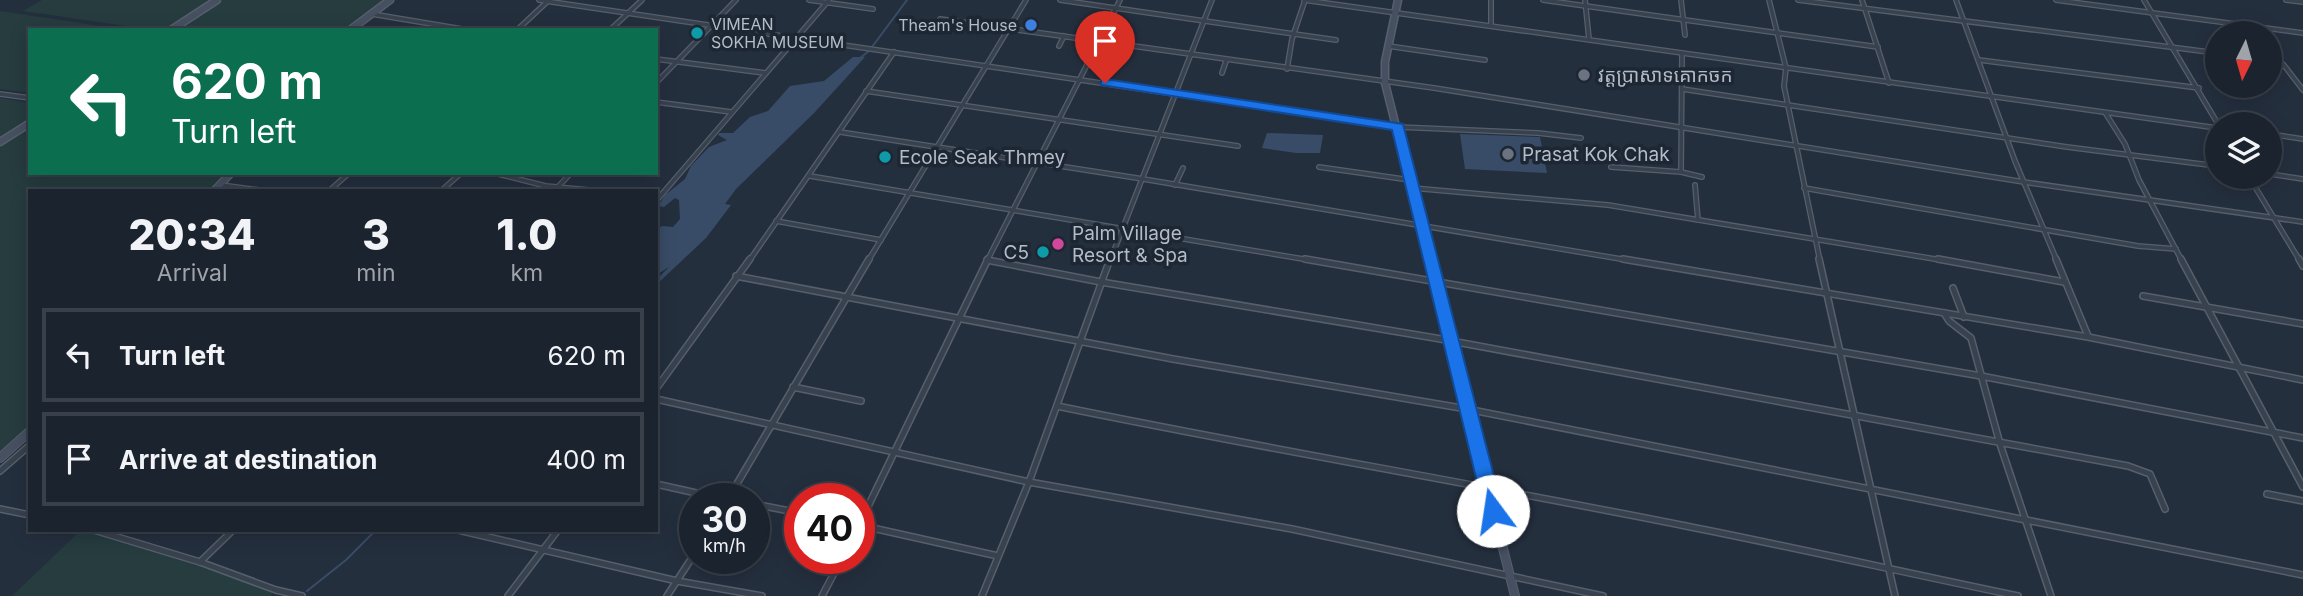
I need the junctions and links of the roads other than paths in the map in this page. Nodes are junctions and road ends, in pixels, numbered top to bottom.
1 (216, 0) edge
2 (390, 0) edge
3 (539, 0) edge
4 (642, 0) edge
5 (736, 0) edge
6 (809, 0) edge
7 (1026, 0) edge
8 (1060, 0) edge
9 (1120, 0) edge
10 (1212, 0) edge
11 (1305, 0) edge
12 (1398, 0) edge
13 (1491, 0) edge
14 (1543, 0) edge
15 (1585, 0) edge
16 (1681, 0) edge
17 (1769, 0) edge
18 (1797, 0) edge
19 (1862, 0) edge
20 (1956, 0) edge
21 (2056, 0) edge
22 (2144, 0) edge
23 (2286, 0) edge
24 (549, 1) edge
25 (828, 1) edge
26 (2303, 2) edge
27 (1586, 6) junction
28 (1116, 8) junction
29 (873, 9) dead end
30 (1864, 9) junction
31 (1395, 12) junction
32 (2152, 12) junction
33 (628, 13) junction
34 (371, 14) junction
35 (940, 19) dead end
36 (1685, 20) junction
37 (1204, 21) junction
38 (1965, 22) junction
39 (714, 25) junction
40 (1491, 25) junction
41 (174, 28) edge
42 (353, 28) edge
43 (456, 28) edge
44 (519, 28) edge
45 (612, 28) edge
46 (1010, 28) junction
47 (1776, 31) junction
48 (2303, 33) edge
49 (1296, 34) junction
50 (1685, 35) dead end
51 (1064, 36) junction
52 (797, 38) junction
53 (1589, 39) junction
54 (1336, 40) dead end
55 (1100, 42) junction
56 (1059, 46) dead end
57 (1388, 46) junction
58 (1878, 47) junction
59 (2175, 48) junction
60 (894, 52) junction
61 (1682, 52) junction
62 (2205, 52) edge
63 (1192, 55) junction
64 (658, 59) edge
65 (1227, 60) junction
66 (1485, 60) dead end
67 (1979, 60) junction
68 (677, 62) junction
69 (988, 64) junction
70 (2282, 64) edge
71 (1786, 68) junction
72 (1287, 69) junction
73 (765, 73) junction
74 (1222, 73) dead end
75 (1081, 79) junction
76 (658, 81) edge
77 (1385, 83) junction
78 (1889, 83) junction
79 (2199, 88) junction
80 (1682, 89) junction
81 (2303, 90) edge
82 (866, 91) junction
83 (0, 94) edge
84 (1177, 94) junction
85 (1993, 97) junction
86 (28, 98) edge
87 (658, 102) edge
88 (1787, 104) junction
89 (962, 105) junction
90 (732, 112) junction
91 (2211, 112) edge
92 (2106, 113) junction
93 (1059, 120) junction
94 (28, 124) edge
95 (2205, 124) edge
96 (1681, 126) junction
97 (1402, 127) junction
98 (840, 132) junction
99 (1161, 135) junction
100 (2282, 136) edge
101 (1581, 138) dead end
102 (2008, 139) junction
103 (2303, 139) edge
104 (0, 142) edge
105 (936, 146) junction
106 (1238, 146) dead end
107 (1796, 146) junction
108 (2129, 155) junction
109 (1037, 163) junction
110 (2205, 164) edge
111 (1320, 167) dead end
112 (1611, 167) dead end
113 (1183, 168) dead end
114 (1681, 172) junction
115 (230, 175) edge
116 (347, 175) edge
117 (459, 175) edge
118 (502, 175) edge
119 (569, 175) edge
120 (2282, 175) edge
121 (810, 176) junction
122 (1702, 177) dead end
123 (2303, 178) edge
124 (1143, 179) junction
125 (2024, 182) junction
126 (1411, 184) junction
127 (220, 185) junction
128 (1175, 185) junction
129 (1695, 186) dead end
130 (1804, 188) junction
131 (216, 189) edge
132 (251, 189) edge
133 (330, 189) edge
134 (443, 189) edge
135 (556, 189) edge
136 (2256, 189) edge
137 (910, 192) junction
138 (658, 199) edge
139 (2150, 200) junction
140 (1013, 209) junction
141 (2274, 217) junction
142 (1698, 220) junction
143 (776, 221) junction
144 (2303, 222) edge
145 (1421, 226) junction
146 (1123, 229) junction
147 (2044, 229) junction
148 (1814, 237) junction
149 (881, 240) junction
150 (2176, 249) junction
151 (987, 260) junction
152 (2303, 265) edge
153 (736, 276) junction
154 (1434, 281) junction
155 (1101, 282) junction
156 (2064, 282) junction
157 (1954, 288) dead end
158 (1826, 293) junction
159 (848, 295) junction
160 (2143, 296) dead end
161 (2207, 307) junction
162 (1944, 313) junction
163 (959, 316) junction
164 (1965, 317) junction
165 (2303, 324) edge
166 (2088, 337) junction
167 (1082, 341) junction
168 (1452, 341) junction
169 (1840, 352) junction
170 (2240, 368) junction
171 (1981, 376) junction
172 (2303, 380) edge
173 (658, 385) edge
174 (793, 387) junction
175 (658, 399) edge
176 (861, 401) dead end
177 (1057, 406) junction
178 (1467, 409) junction
179 (1856, 417) junction
180 (772, 425) junction
181 (28, 433) edge
182 (2276, 433) junction
183 (2303, 438) edge
184 (2000, 444) junction
185 (28, 447) edge
186 (896, 453) junction
187 (0, 458) edge
188 (0, 471) edge
189 (1029, 482) junction
190 (736, 483) edge
191 (658, 484) edge
192 (2303, 487) edge
193 (679, 489) edge
194 (1488, 489) junction
195 (1873, 490) junction
196 (875, 494) edge
197 (2267, 494) dead end
198 (2303, 501) edge
199 (0, 509) edge
200 (2165, 509) dead end
201 (28, 515) edge
202 (2026, 518) junction
203 (875, 529) edge
204 (101, 532) edge
205 (231, 532) edge
206 (467, 532) edge
207 (557, 532) edge
208 (544, 550) junction
209 (998, 556) junction
210 (200, 562) junction
211 (1889, 570) junction
212 (682, 574) edge
213 (834, 574) edge
214 (2303, 575) edge
215 (1510, 577) junction
216 (677, 581) junction
217 (302, 596) edge
218 (508, 596) edge
219 (667, 596) edge
220 (762, 596) edge
221 (822, 596) edge
222 (982, 596) edge
223 (1515, 596) edge
224 (1603, 596) edge
225 (1895, 596) edge
226 (2018, 596) edge
227 (2051, 596) edge

1 - 41 street
2 - 34 street
3 - 24 street
4 - 33 street
5 - 39 street
6 - 25 street
7 - 46 street
8 - 28 street
9 - 28 street
10 - 37 street
11 - 31 street
11 - 49 street
12 - 31 street
13 - 40 street
14 - 27 street
15 - 27 street
16 - 36 street
17 - 47 street
18 - 30 street
19 - 30 street
20 - 38 street
21 - 32 street
22 - 32 street
23 - 26 street
24 - 33 street
24 - 44 street
25 - 29 street
25 - 52 street
27 - 36 street
27 - 53 street
28 - 37 street
28 - 55 street
30 - 38 street
30 - 58 street
31 - 40 street
31 - 57 street
32 - 48 street
32 - 59 street
33 - 39 street
33 - 45 street
34 - 42 street
34 - 43 street
35 - 46 street
36 - 47 street
36 - 50 street
37 - 49 street
37 - 63 street
38 - 59 street
38 - 67 street
39 - 52 street
39 - 68 street
40 - 53 street
46 - 51 street
46 - 69 street
47 - 58 street
47 - 71 street
49 - 54 street
49 - 72 street
51 - 55 street
51 - 56 street
52 - 60 street
52 - 73 street
53 - 61 street
55 - 63 street
55 - 75 street
57 - 66 street
57 - 77 street
58 - 78 street
59 - 62 street
59 - 79 street
60 - 69 street
60 - 82 street
61 - 71 street
61 - 80 street
63 - 65 street
63 - 84 street
64 - 68 street
65 - 72 street
65 - 74 street
67 - 79 street
67 - 85 street
68 - 73 street
68 - 76 street
69 - 75 street
69 - 89 street
70 - 81 street
71 - 78 street
71 - 88 street
72 - 77 street
73 - 90 street
75 - 84 street
75 - 93 street
77 - 96 street
77 - 97 street
78 - 85 street
79 - 91 street
80 - 88 street
80 - 96 street
82 - 89 street
82 - 98 street
83 - 86 street
84 - 97 street
84 - 99 street
85 - 92 street
85 - 102 street
87 - 90 street
88 - 102 street
88 - 107 street
89 - 93 street
89 - 105 street
90 - 138 street
92 - 95 street
92 - 108 street
93 - 99 street
93 - 109 street
94 - 104 street
96 - 107 street
96 - 114 street
97 - 101 street
97 - 126 street
98 - 105 street
98 - 121 street
99 - 106 street
99 - 124 street
100 - 103 street
102 - 108 street
102 - 125 street
105 - 109 street
105 - 137 street
107 - 125 street
107 - 130 street
108 - 110 street
108 - 139 street
109 - 124 street
109 - 140 street
111 - 126 street
112 - 114 street
113 - 128 street
114 - 122 street
115 - 127 street
116 - 133 street
117 - 134 street
118 - 135 street
119 - 135 street
120 - 123 street
121 - 137 street
121 - 143 street
124 - 128 street
124 - 146 street
125 - 139 street
125 - 147 street
126 - 142 street
126 - 145 street
127 - 131 street
127 - 132 street
128 - 145 street
129 - 142 street
130 - 147 street
130 - 148 street
136 - 141 street
137 - 140 street
137 - 149 street
139 - 141 street
139 - 150 street
140 - 146 street
140 - 151 street
141 - 144 street
141 - 152 street
142 - 148 street
143 - 149 street
143 - 153 street
145 - 154 street
145 - 158 street
146 - 154 street
146 - 155 street
147 - 150 street
147 - 156 street
148 - 156 street
148 - 158 street
149 - 159 street
150 - 161 street
151 - 155 street
151 - 163 street
153 - 159 street
153 - 173 street
154 - 168 street
154 - 169 street
155 - 167 street
155 - 168 street
156 - 166 street
157 - 164 street
158 - 162 street
158 - 169 street
159 - 163 street
159 - 174 street
160 - 161 street
161 - 165 street
161 - 170 street
162 - 164 street
162 - 171 street
163 - 167 street
163 - 186 street
164 - 166 street
166 - 170 street
167 - 177 street
167 - 178 street
168 - 178 street
168 - 179 street
169 - 171 street
169 - 179 street
170 - 172 street
170 - 182 street
171 - 182 street
171 - 184 street
174 - 176 street
174 - 180 street
175 - 180 street
177 - 189 street
177 - 194 street
178 - 194 street
178 - 195 street
179 - 184 street
179 - 195 street
180 - 186 street
180 - 190 street
181 - 187 street
182 - 183 street
182 - 192 street
184 - 200 street
184 - 202 street
185 - 188 street
186 - 189 street
186 - 196 street
189 - 209 street
189 - 215 street
191 - 193 street
194 - 211 street
194 - 215 street
195 - 202 street
195 - 211 street
197 - 198 street
199 - 201 street
202 - 214 street
202 - 227 street
203 - 209 street
204 - 210 street
205 - 210 street
206 - 208 street
207 - 208 street
208 - 216 street
208 - 218 street
209 - 222 street
210 - 217 street
211 - 225 street
211 - 226 street
212 - 216 street
213 - 221 street
215 - 223 street
215 - 224 street
216 - 219 street
216 - 220 street

